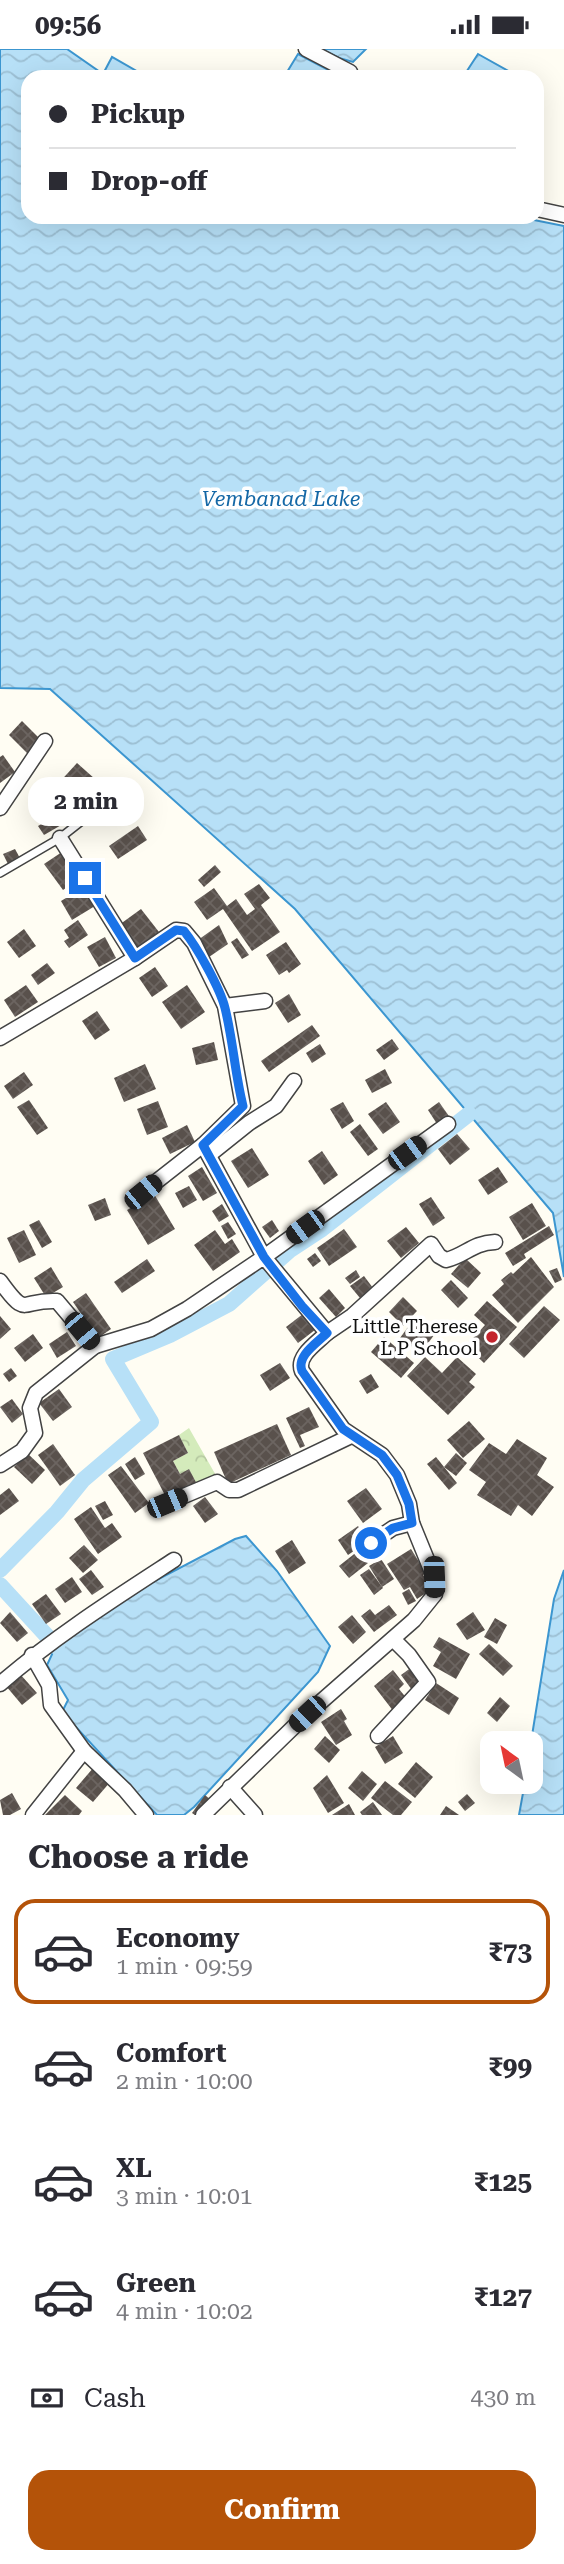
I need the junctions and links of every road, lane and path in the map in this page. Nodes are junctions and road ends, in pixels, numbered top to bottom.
1 (306, 49) edge
2 (346, 70) edge
3 (544, 211) edge
4 (564, 215) edge
5 (45, 741) dead end
6 (107, 801) dead end
7 (0, 808) edge
8 (60, 838) junction
9 (0, 873) edge
10 (135, 958) junction
11 (265, 1001) dead end
12 (225, 1006) junction
13 (0, 1038) edge
14 (294, 1081) dead end
15 (448, 1124) dead end
16 (206, 1150) junction
17 (143, 1192) dead end
18 (495, 1243) dead end
19 (269, 1263) junction
20 (0, 1281) edge
21 (327, 1333) junction
22 (95, 1346) junction
23 (351, 1436) junction
24 (0, 1465) edge
25 (167, 1503) dead end
26 (412, 1523) junction
27 (371, 1543) dead end
28 (174, 1560) dead end
29 (393, 1639) junction
30 (41, 1650) junction
31 (0, 1684) edge
32 (378, 1736) dead end
33 (84, 1751) junction
34 (230, 1787) junction
35 (33, 1815) edge
36 (146, 1815) edge
37 (203, 1815) edge
38 (254, 1815) edge

1 - 2 street
3 - 4 street
5 - 7 street
6 - 8 lane
8 - 9 lane
8 - 10 street
10 - 12 street
10 - 13 street
11 - 12 street
12 - 16 street
14 - 16 street
15 - 19 street
16 - 17 street
16 - 19 street
18 - 21 street
19 - 21 street
19 - 22 street
20 - 22 street
21 - 23 street
22 - 24 street
23 - 25 street
23 - 26 street
26 - 27 street
26 - 29 street
28 - 30 street
29 - 32 street
29 - 34 street
30 - 31 street
30 - 33 street
33 - 35 street
33 - 36 street
34 - 37 street
34 - 38 street

